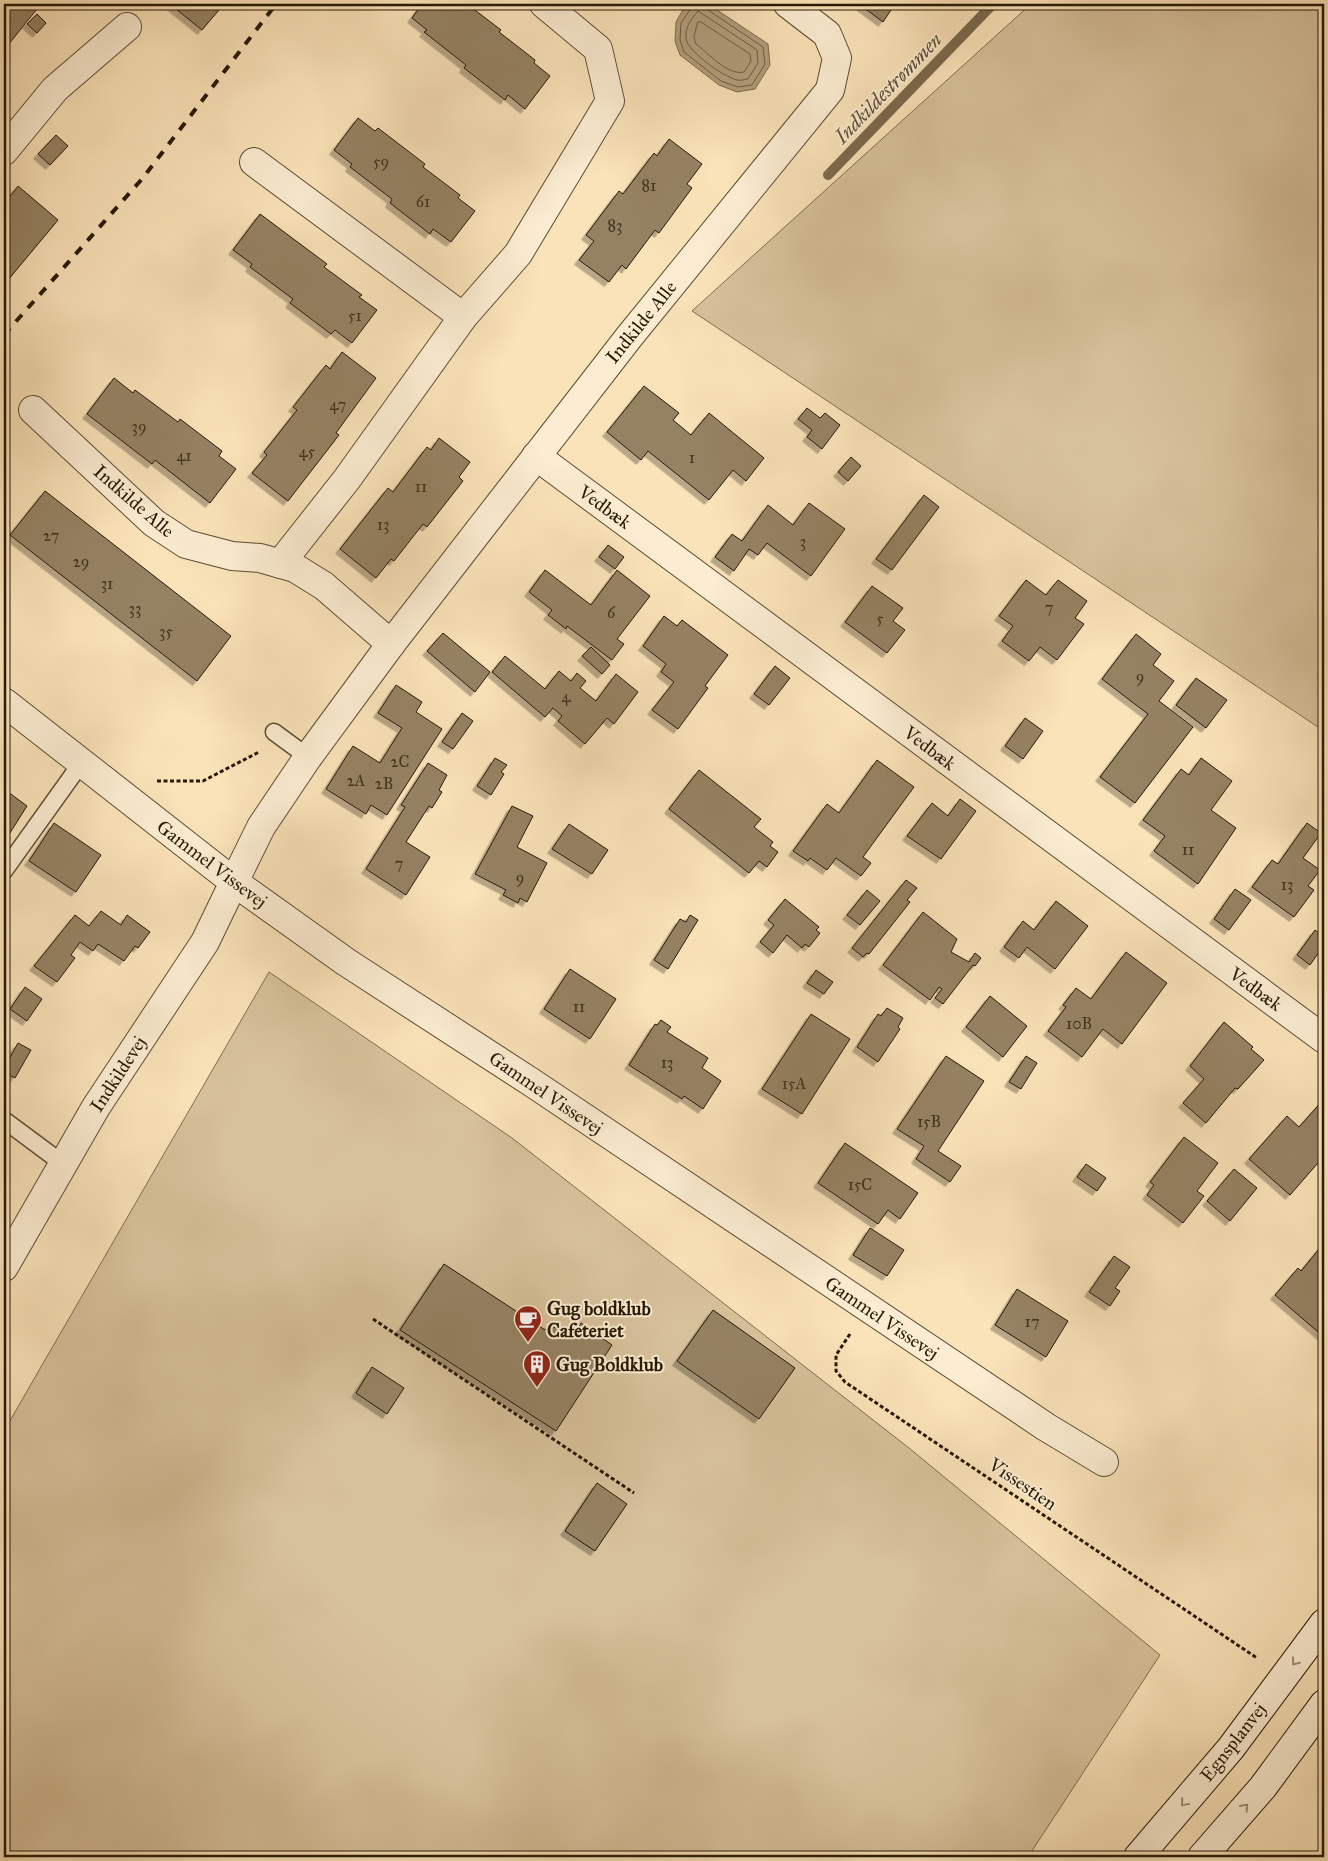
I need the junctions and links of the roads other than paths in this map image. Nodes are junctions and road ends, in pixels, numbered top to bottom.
1 (544, 4) edge
2 (788, 4) edge
3 (127, 27) dead end
4 (4, 151) edge
5 (254, 162) dead end
6 (463, 317) junction
7 (34, 410) dead end
8 (536, 456) junction
9 (280, 564) junction
10 (391, 644) junction
11 (4, 702) edge
12 (82, 762) junction
13 (4, 871) edge
14 (234, 882) junction
15 (1324, 1039) edge
16 (4, 1120) edge
17 (62, 1163) junction
18 (4, 1267) edge
19 (1104, 1462) dead end
20 (1324, 1623) edge
21 (1324, 1704) edge
22 (1138, 1857) edge
23 (1202, 1857) edge

1 - 6 street
2 - 8 street, Indkilde Alle
3 - 4 street
5 - 6 street
6 - 9 street
7 - 9 street, Indkilde Alle
8 - 10 street, Indkilde Alle
8 - 15 street, Vedbæk
9 - 10 street, Indkilde Alle
10 - 14 street, Indkilde Alle
11 - 12 street, Gammel Vissevej
12 - 13 lane
12 - 14 street, Gammel Vissevej
14 - 17 street, Indkildevej
14 - 19 street, Gammel Vissevej
16 - 17 lane
17 - 18 street, Indkildevej
20 -> 22 street, Egnsplanvej
23 -> 21 street

